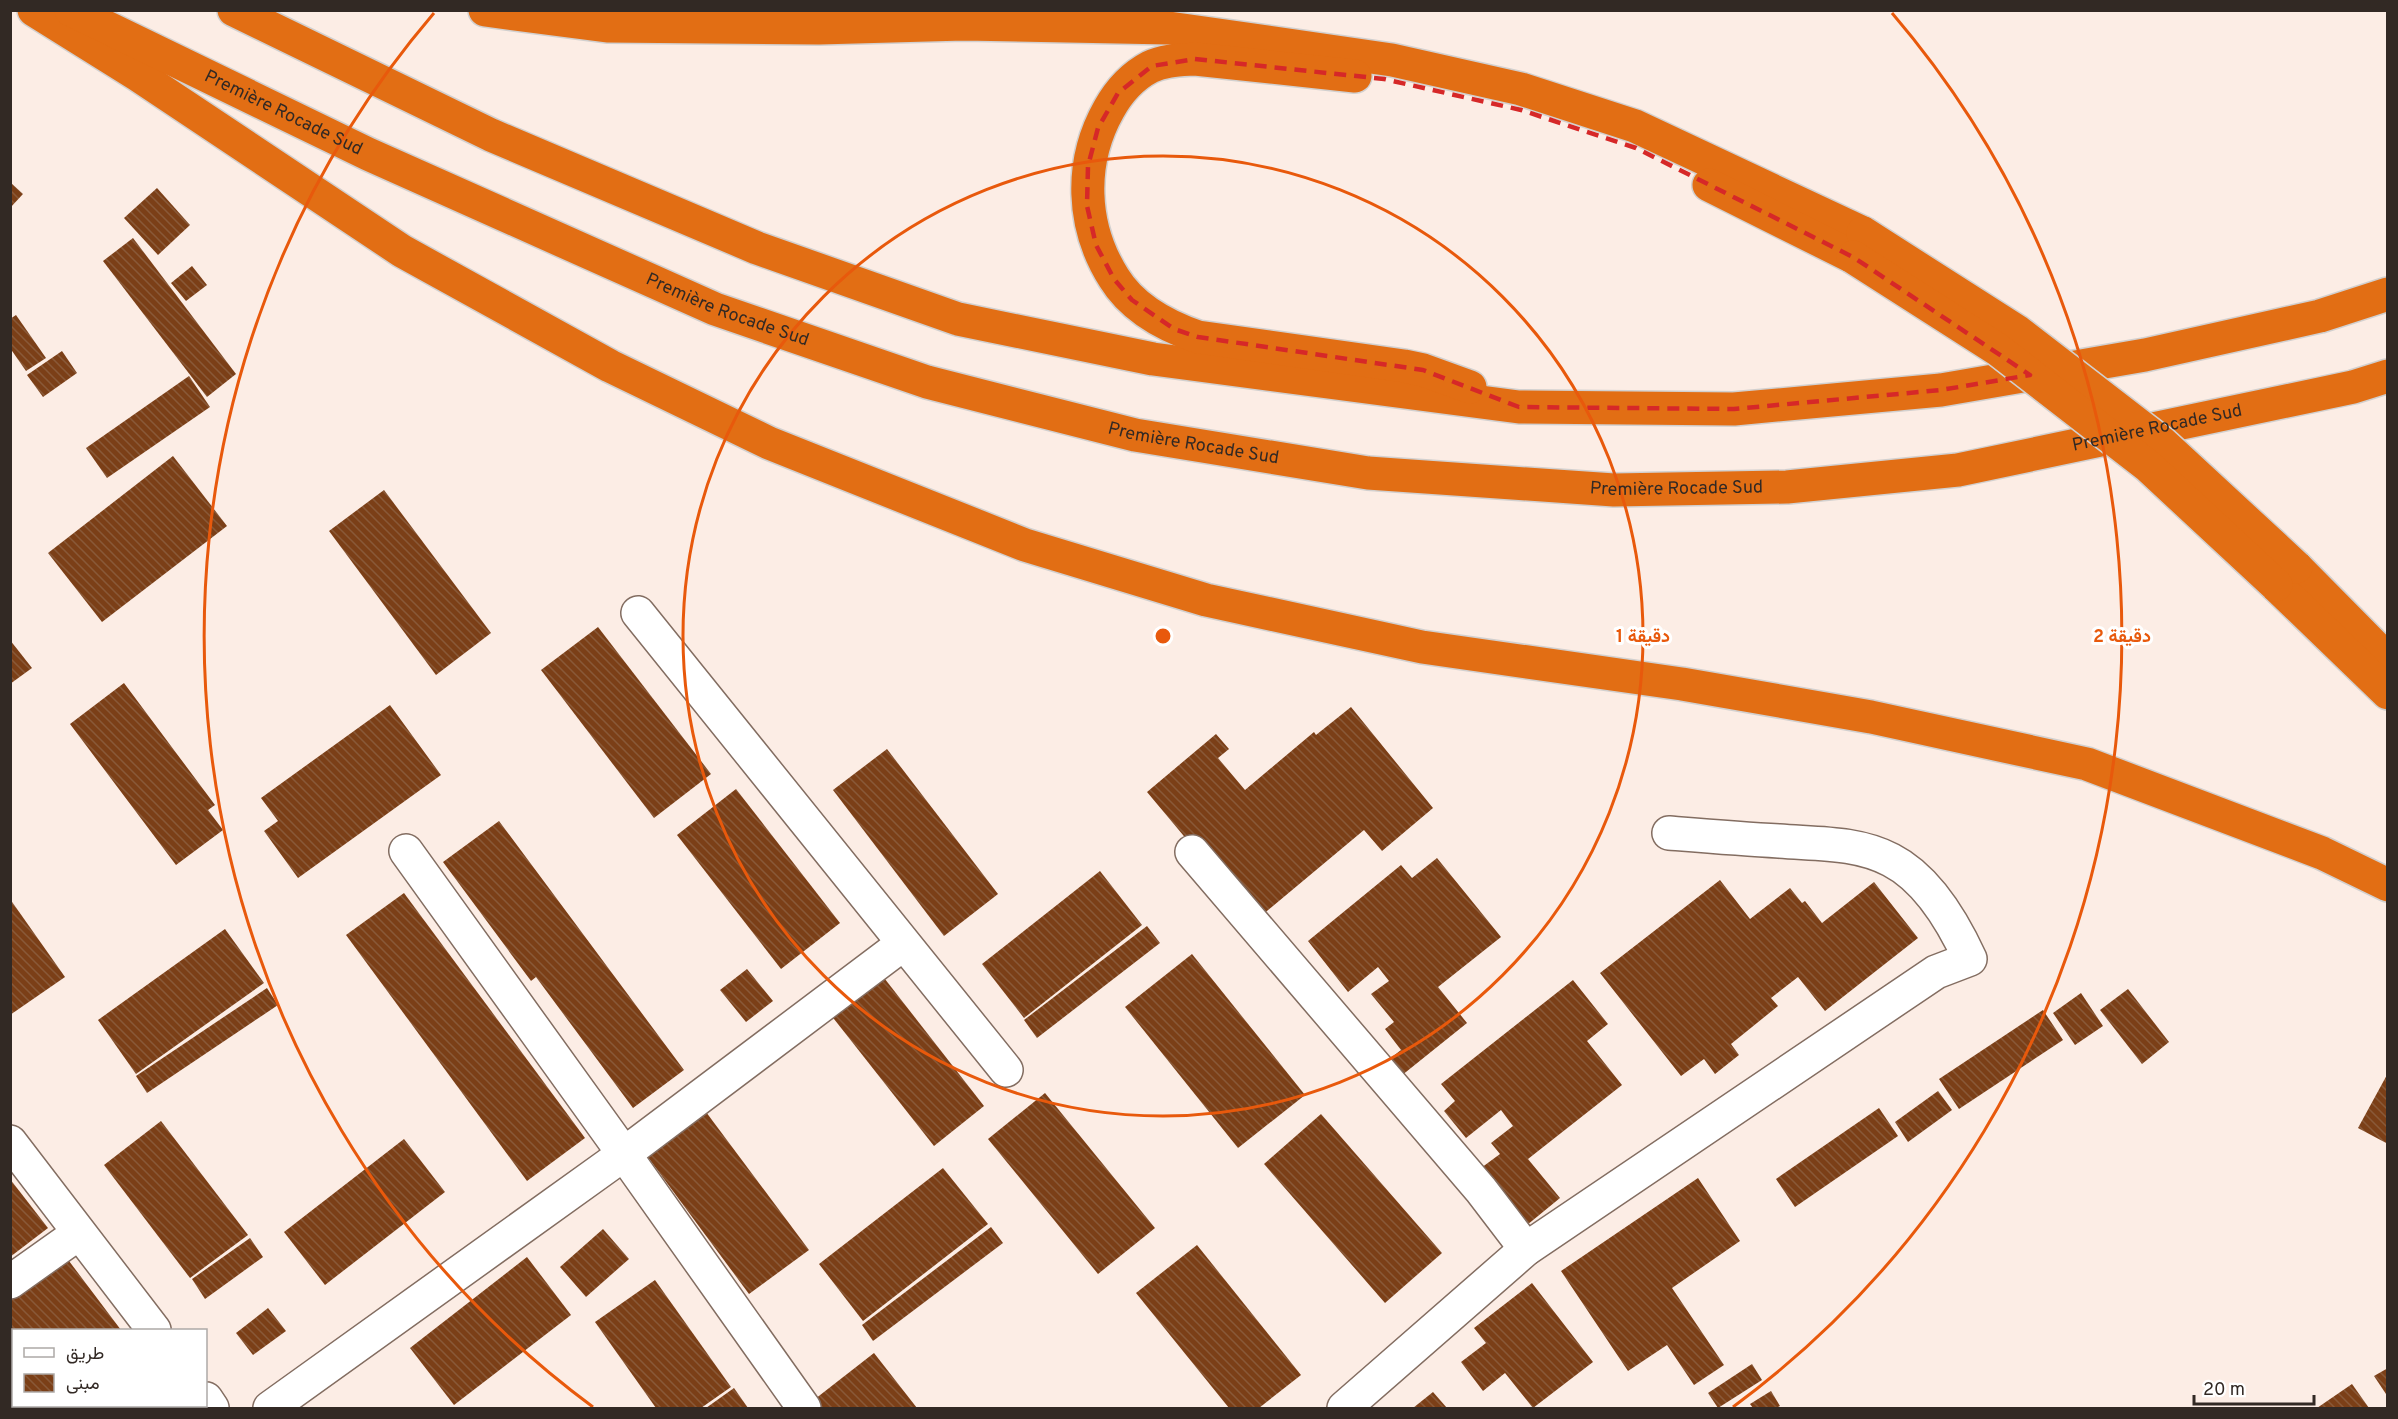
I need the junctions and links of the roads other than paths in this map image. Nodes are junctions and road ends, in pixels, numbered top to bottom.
1 (34, 10) edge
2 (71, 10) edge
3 (234, 10) edge
4 (485, 10) edge
5 (822, 19) edge
6 (1858, 245) junction
7 (2388, 294) edge
8 (2388, 376) edge
9 (1519, 407) junction
10 (2286, 576) junction
11 (638, 613) dead end
12 (2388, 660) edge
13 (2388, 693) edge
14 (1669, 833) dead end
15 (406, 851) dead end
16 (1192, 852) dead end
17 (2388, 885) edge
18 (903, 944) junction
19 (1006, 1070) dead end
20 (10, 1142) edge
21 (624, 1154) junction
22 (80, 1233) junction
23 (1526, 1249) junction
24 (10, 1282) edge
25 (152, 1329) edge
26 (270, 1408) edge
27 (804, 1408) edge
28 (1344, 1408) edge

1 - 17 highway
2 - 8 highway, Première Rocade Sud
3 - 9 highway
4 - 5 highway
5 - 6 highway
6 - 9 highway
6 - 10 highway, bridge
7 - 9 highway
10 - 12 highway
10 - 13 highway
11 - 18 street
14 - 23 street
15 - 21 street
16 - 23 street
18 - 19 street
18 - 21 street
20 - 22 street
21 - 26 street
21 - 27 street
22 - 24 street
22 - 25 street
23 - 28 street

